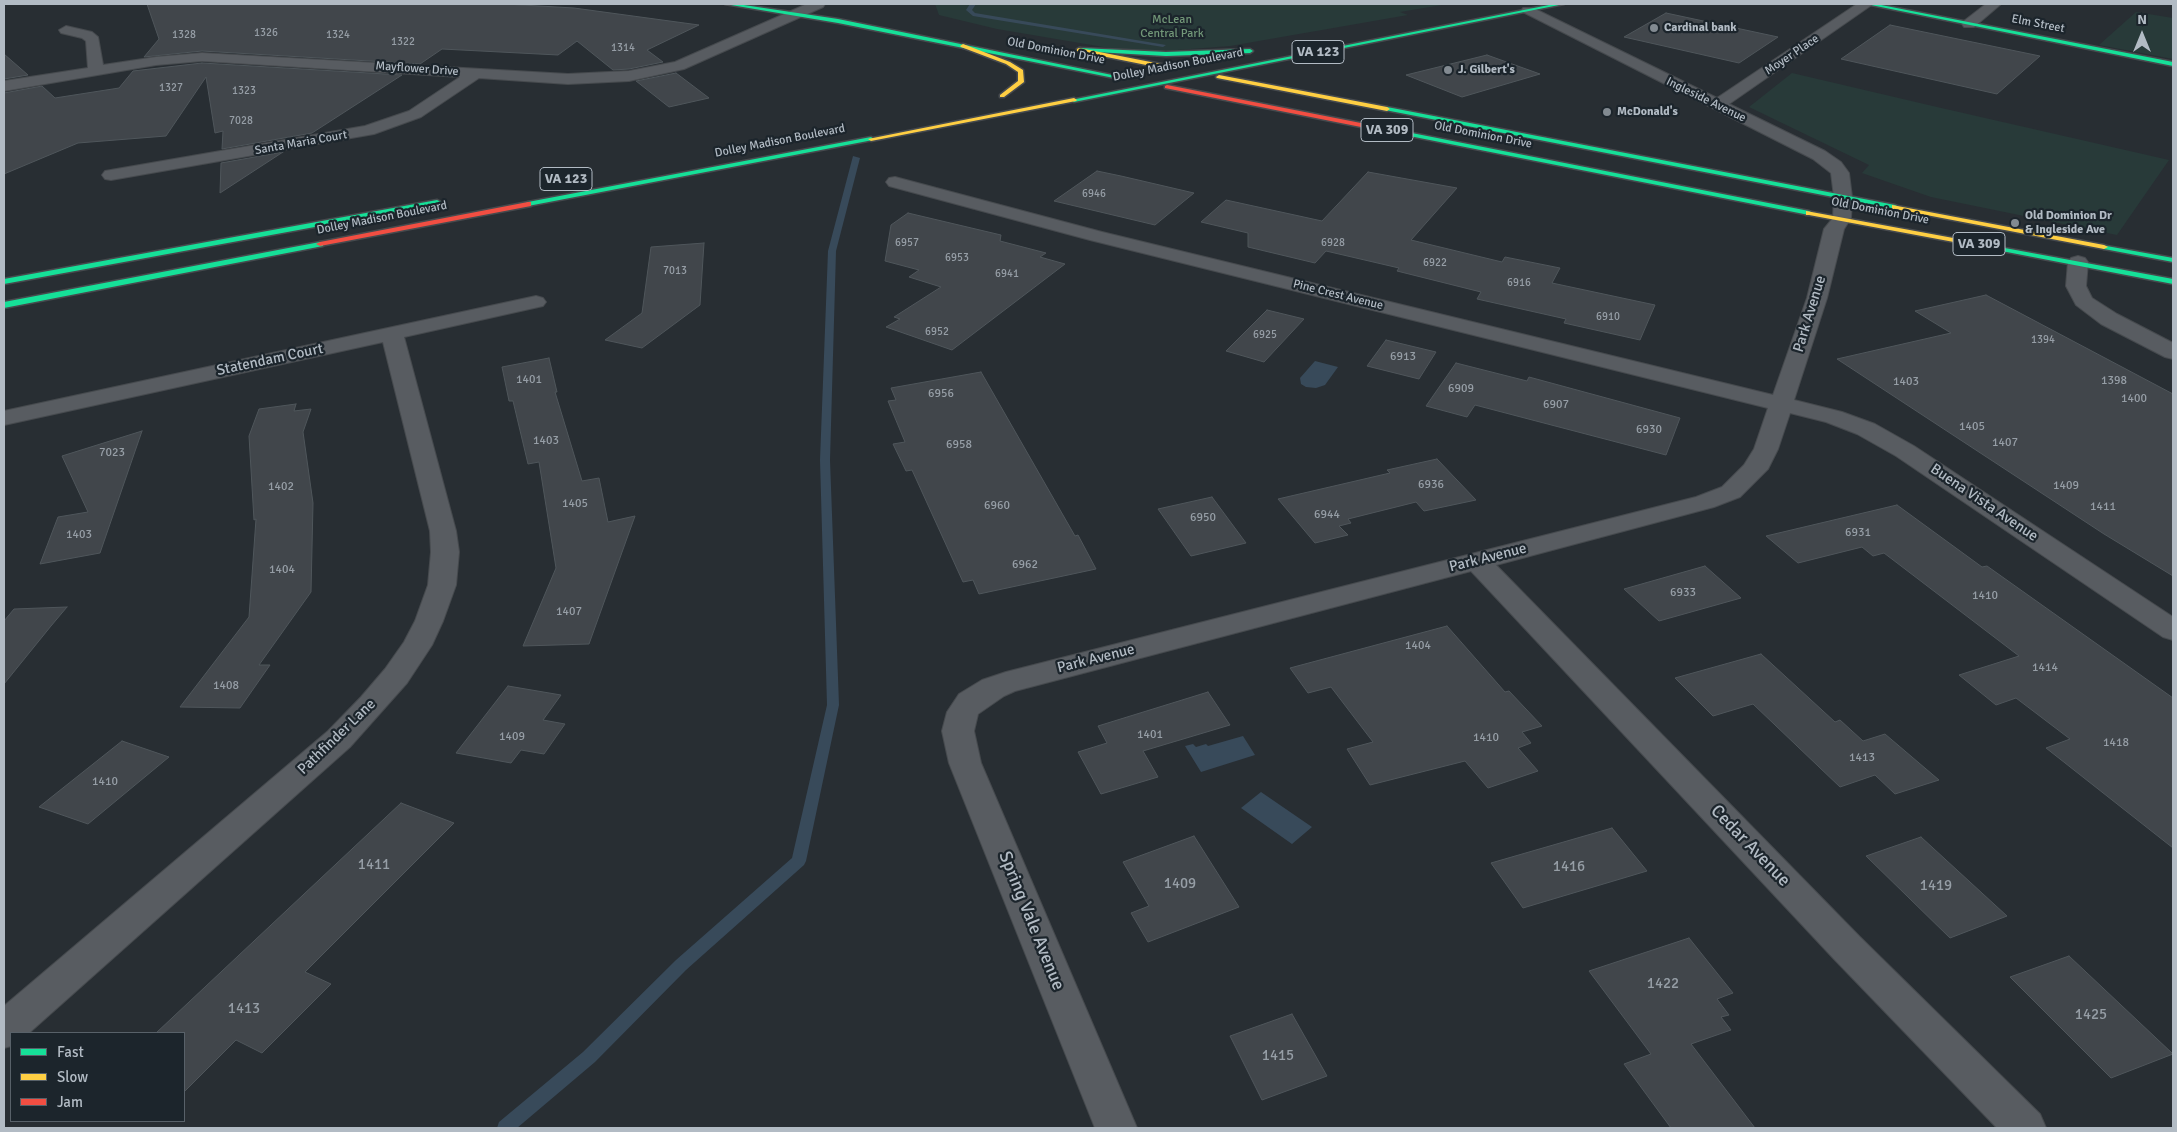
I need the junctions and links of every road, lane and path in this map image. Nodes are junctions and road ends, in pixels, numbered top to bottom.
1 (728, 4) edge
2 (818, 4) edge
3 (1510, 4) edge
4 (1561, 4) edge
5 (1867, 4) edge
6 (1994, 4) edge
7 (1527, 7) edge
8 (796, 14) junction
9 (1466, 23) junction
10 (1969, 24) junction
11 (66, 30) dead end
12 (963, 46) junction
13 (1076, 49) joint
14 (1280, 60) junction
15 (2173, 64) edge
16 (1166, 67) junction
17 (96, 70) junction
18 (477, 73) junction
19 (1204, 74) junction
20 (1123, 75) junction
21 (1079, 83) dead end
22 (1153, 84) junction
23 (4, 86) edge
24 (1275, 88) junction
25 (1031, 91) dead end
26 (1717, 105) junction
27 (111, 174) dead end
28 (895, 182) dead end
29 (1843, 197) junction
30 (444, 201) dead end
31 (1842, 218) junction
32 (2173, 260) edge
33 (2078, 262) junction
34 (4, 282) edge
35 (2173, 282) edge
36 (536, 302) dead end
37 (4, 305) edge
38 (392, 334) junction
39 (2173, 352) edge
40 (1781, 404) junction
41 (4, 418) edge
42 (1477, 560) junction
43 (2173, 630) edge
44 (963, 712) joint
45 (4, 1031) edge
46 (1116, 1128) edge
47 (2025, 1128) edge

1 - 8 main road, Old Dominion Drive
2 - 8 street, Mayflower Drive
3 - 9 main road
4 - 7 main road, Dolley Madison Boulevard / VA 123
5 - 10 main road, Elm Street
5 - 26 street, Moyer Place
6 - 10 street
7 - 9 main road, Dolley Madison Boulevard / VA 123
7 - 26 street, Ingleside Avenue
8 - 12 main road, Old Dominion Drive
8 - 18 street, Mayflower Drive
9 - 14 main road, Dolley Madison Boulevard / VA 123
10 - 15 main road, Elm Street
11 - 17 street
12 - 20 main road, Old Dominion Drive
12 - 25 main road
13 - 16 main road, Old Dominion Drive
13 - 16 main road, Dolley Madison Boulevard
14 - 19 main road, Dolley Madison Boulevard / VA 123
14 - 24 main road
16 - 19 main road, Old Dominion Drive / VA 309
16 - 20 main road, Dolley Madison Boulevard
17 - 18 street, Mayflower Drive
17 - 23 street, Mayflower Drive
18 - 27 street, Santa Maria Court
19 - 22 main road, Dolley Madison Boulevard / VA 123
19 - 24 main road, Old Dominion Drive / VA 309
20 - 21 main road, Dolley Madison Boulevard
20 - 22 main road, Old Dominion Drive / VA 309
22 - 31 main road, Old Dominion Drive / VA 309
22 - 37 main road, Dolley Madison Boulevard / VA 123
24 - 29 main road, Old Dominion Drive / VA 309
26 - 29 street, Ingleside Avenue
28 - 40 street, Pine Crest Avenue
29 - 31 street, Ingleside Avenue
29 - 32 main road, Old Dominion Drive / VA 309
30 - 34 main road, Dolley Madison Boulevard
31 - 33 main road, Old Dominion Drive / VA 309
31 - 40 street, Park Avenue
33 - 35 main road, Old Dominion Drive / VA 309
33 - 39 street
36 - 38 street, Statendam Court
38 - 41 street, Statendam Court
38 - 45 street, Pathfinder Lane
40 - 42 street, Park Avenue
40 - 43 street, Buena Vista Avenue
42 - 44 street, Park Avenue
42 - 47 street, Cedar Avenue
44 - 46 street, Spring Vale Avenue

